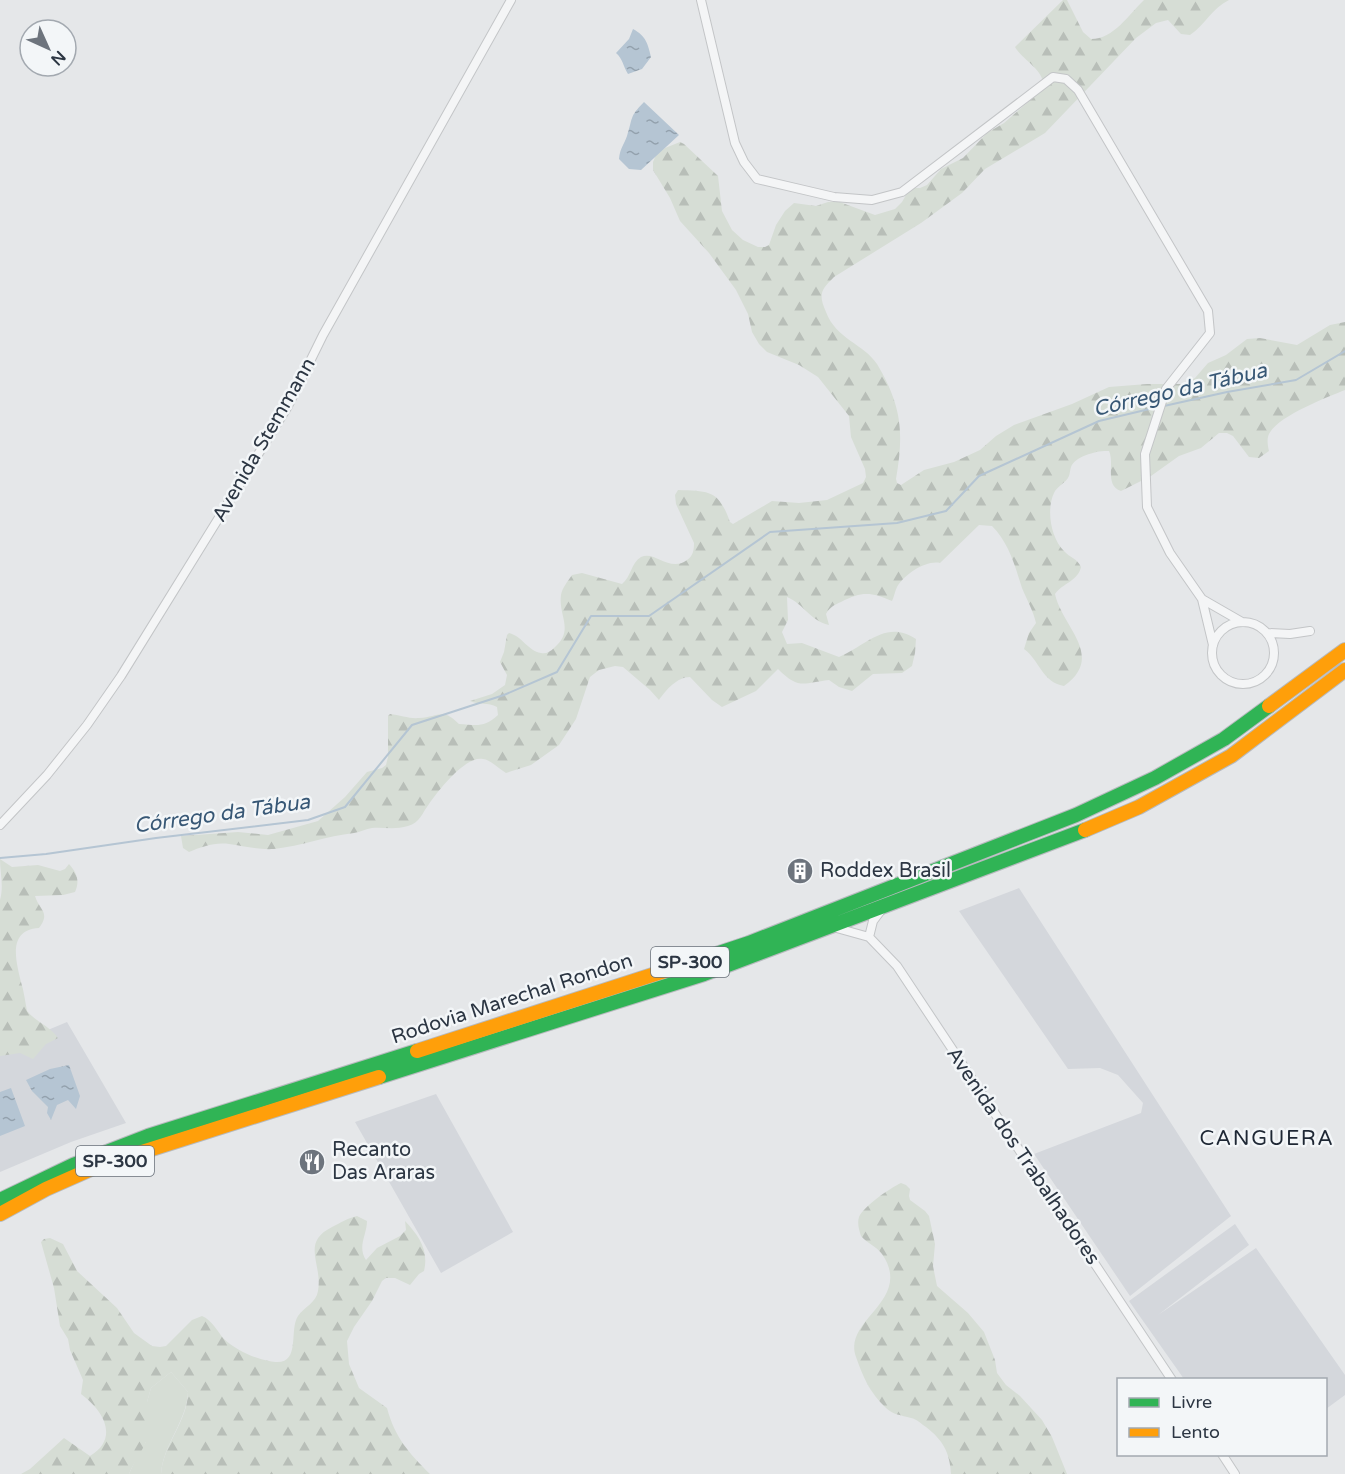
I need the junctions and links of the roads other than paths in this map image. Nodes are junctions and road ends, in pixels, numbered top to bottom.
1 (511, 0) edge
2 (701, 0) edge
3 (1202, 599) junction
4 (1242, 622) junction
5 (1310, 631) dead end
6 (1268, 633) junction
7 (1213, 645) junction
8 (1345, 650) edge
9 (1345, 670) edge
10 (0, 825) edge
11 (884, 906) junction
12 (831, 927) junction
13 (869, 937) junction
14 (0, 1200) edge
15 (0, 1214) edge
16 (1171, 1378) edge
17 (1223, 1456) edge
18 (1235, 1474) edge

1 - 10 street, Avenida Stemmann
2 - 3 street
3 - 4 street
3 - 7 street
4 - 6 street
4 - 7 street
5 - 6 street
6 - 7 street
8 - 14 highway, Rodovia Marechal Rondon / SP-300
9 - 11 highway, Rodovia Marechal Rondon / SP-300
11 - 12 highway, Rodovia Marechal Rondon / SP-300
11 - 13 street
12 - 13 street
12 - 15 highway, Rodovia Marechal Rondon / SP-300
13 - 16 street, Avenida dos Trabalhadores
17 - 18 street

